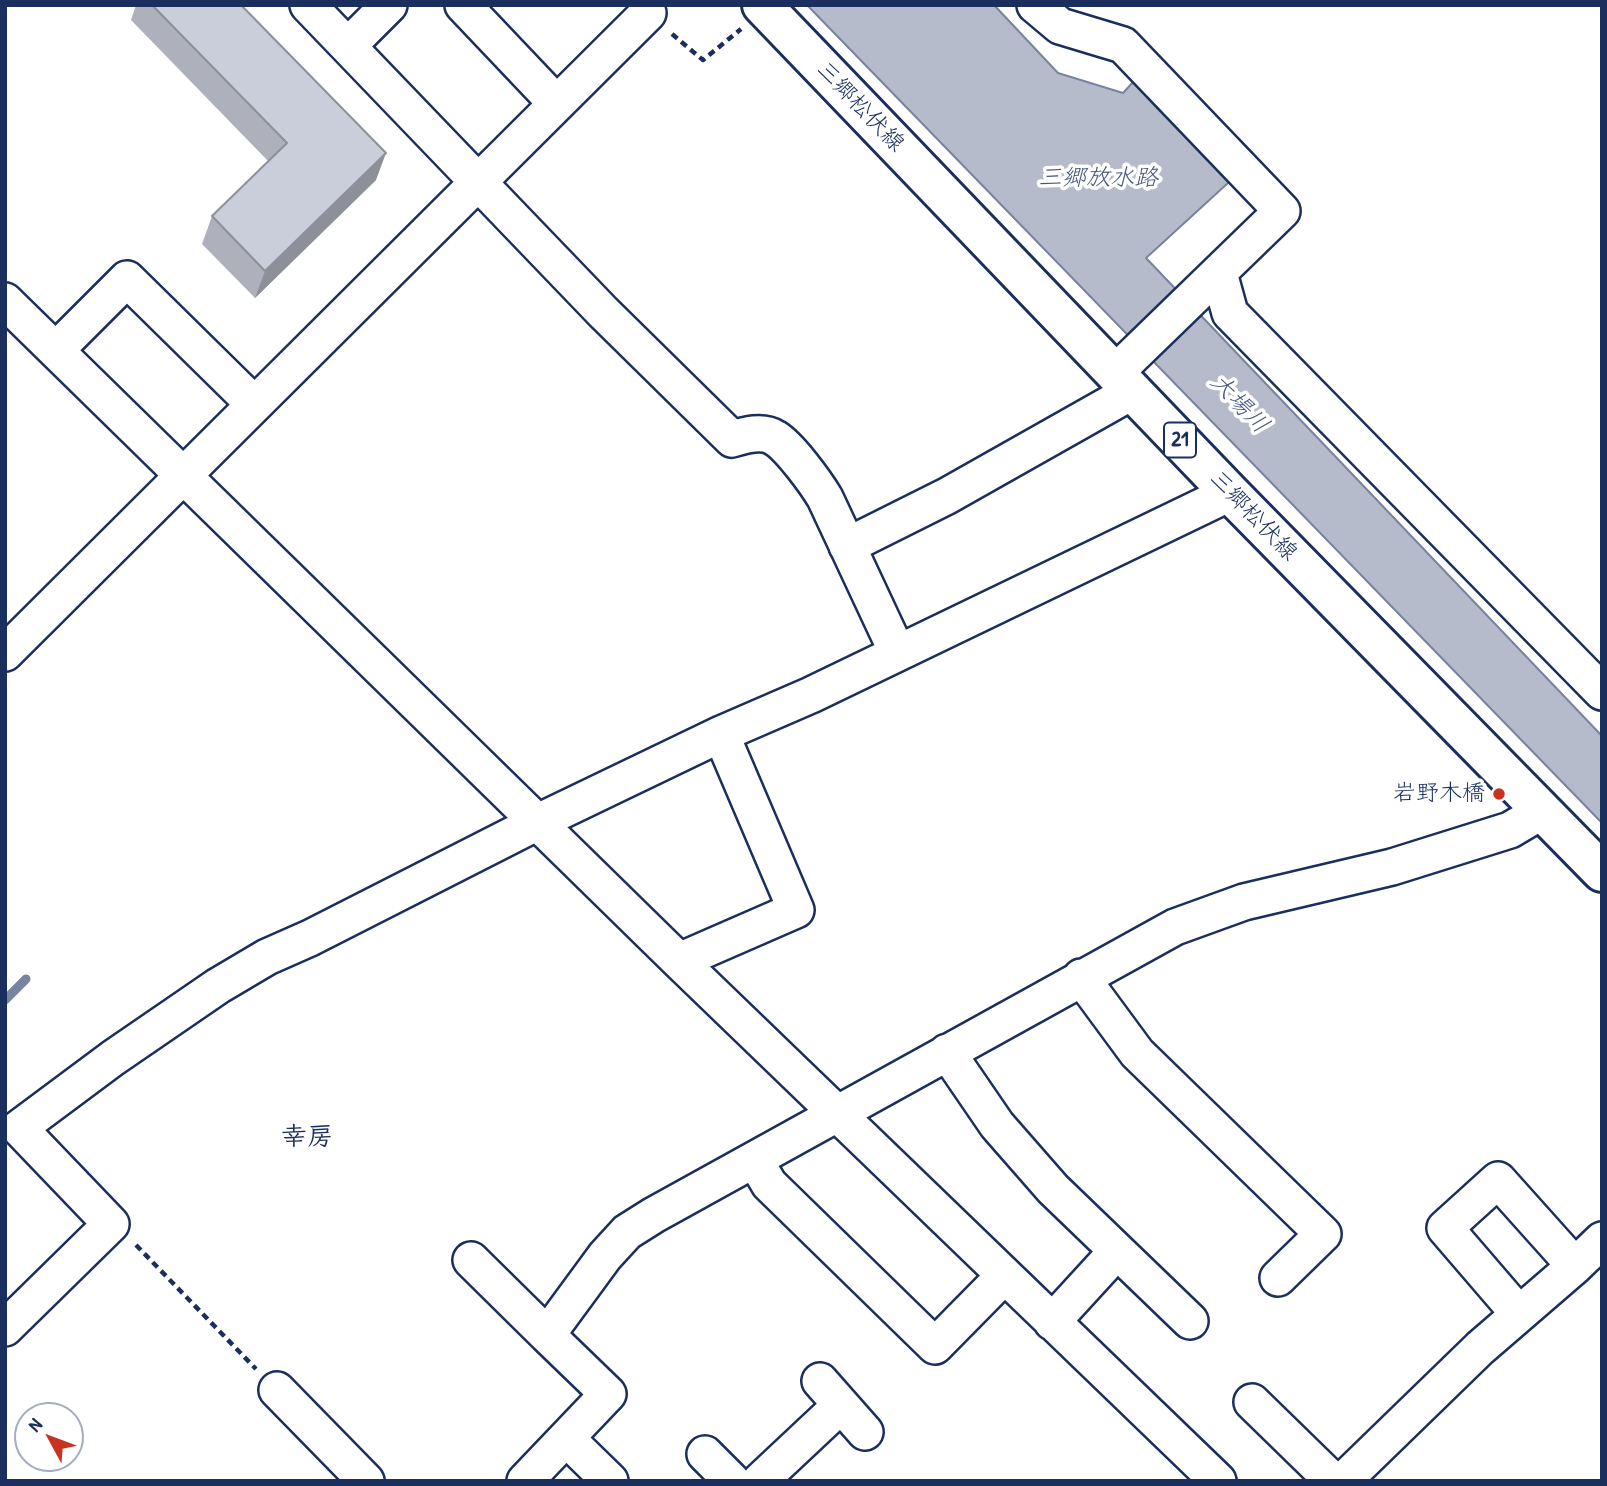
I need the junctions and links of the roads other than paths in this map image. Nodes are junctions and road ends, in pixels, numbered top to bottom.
1 (308, 5) edge
2 (389, 5) edge
3 (463, 5) edge
4 (1035, 5) edge
5 (764, 7) edge
6 (648, 13) road end
7 (348, 46) junction
8 (556, 103) junction
9 (477, 182) junction
10 (1208, 284) junction
11 (5, 301) edge
12 (56, 350) junction
13 (1128, 373) junction
14 (254, 404) junction
15 (184, 477) junction
16 (1230, 493) junction
17 (847, 546) junction
18 (897, 652) junction
19 (5, 653) edge
20 (1602, 692) edge
21 (721, 734) junction
22 (1542, 811) junction
23 (538, 822) junction
24 (1602, 872) edge
25 (679, 961) junction
26 (1081, 977) junction
27 (947, 1052) junction
28 (839, 1114) junction
29 (755, 1160) junction
30 (1602, 1240) edge
31 (1117, 1251) junction
32 (471, 1260) dead end
33 (1575, 1266) junction
34 (1004, 1276) junction
35 (1278, 1278) dead end
36 (1519, 1314) junction
37 (1190, 1321) dead end
38 (1052, 1322) junction
39 (5, 1328) edge
40 (547, 1335) junction
41 (277, 1390) road end
42 (1252, 1402) dead end
43 (865, 1432) dead end
44 (567, 1439) junction
45 (705, 1454) dead end
46 (366, 1481) edge
47 (525, 1481) edge
48 (610, 1481) edge
49 (732, 1481) edge
50 (760, 1481) edge
51 (1218, 1481) edge
52 (1333, 1481) edge
53 (1343, 1481) edge

1 - 7 street
2 - 7 street
3 - 8 street
4 - 10 street
5 - 13 main road, 三郷松伏線 / 21
6 - 8 street
7 - 9 street
8 - 9 street
9 - 14 street
9 - 17 street
10 - 13 street
10 - 20 street
11 - 12 street
12 - 14 street
12 - 15 street
13 - 16 main road, 三郷松伏線 / 21
13 - 17 street
14 - 15 street
15 - 19 street
15 - 23 street
16 - 18 street
16 - 22 main road, 三郷松伏線 / 21
17 - 18 street
18 - 21 street
21 - 23 street
21 - 25 street
22 - 24 main road, 三郷松伏線 / 21
22 - 26 street
23 - 25 street
23 - 39 street
25 - 28 street
26 - 27 street
26 - 35 street
27 - 28 street
27 - 31 street
28 - 29 street
28 - 34 street
29 - 34 street
29 - 40 street
30 - 33 street
31 - 37 street
31 - 38 street
32 - 40 street
33 - 36 street
33 - 36 street
34 - 38 street
36 - 53 street
38 - 51 street
40 - 44 street
41 - 46 street
42 - 52 street
43 - 50 street
44 - 47 street
44 - 48 street
45 - 49 street

